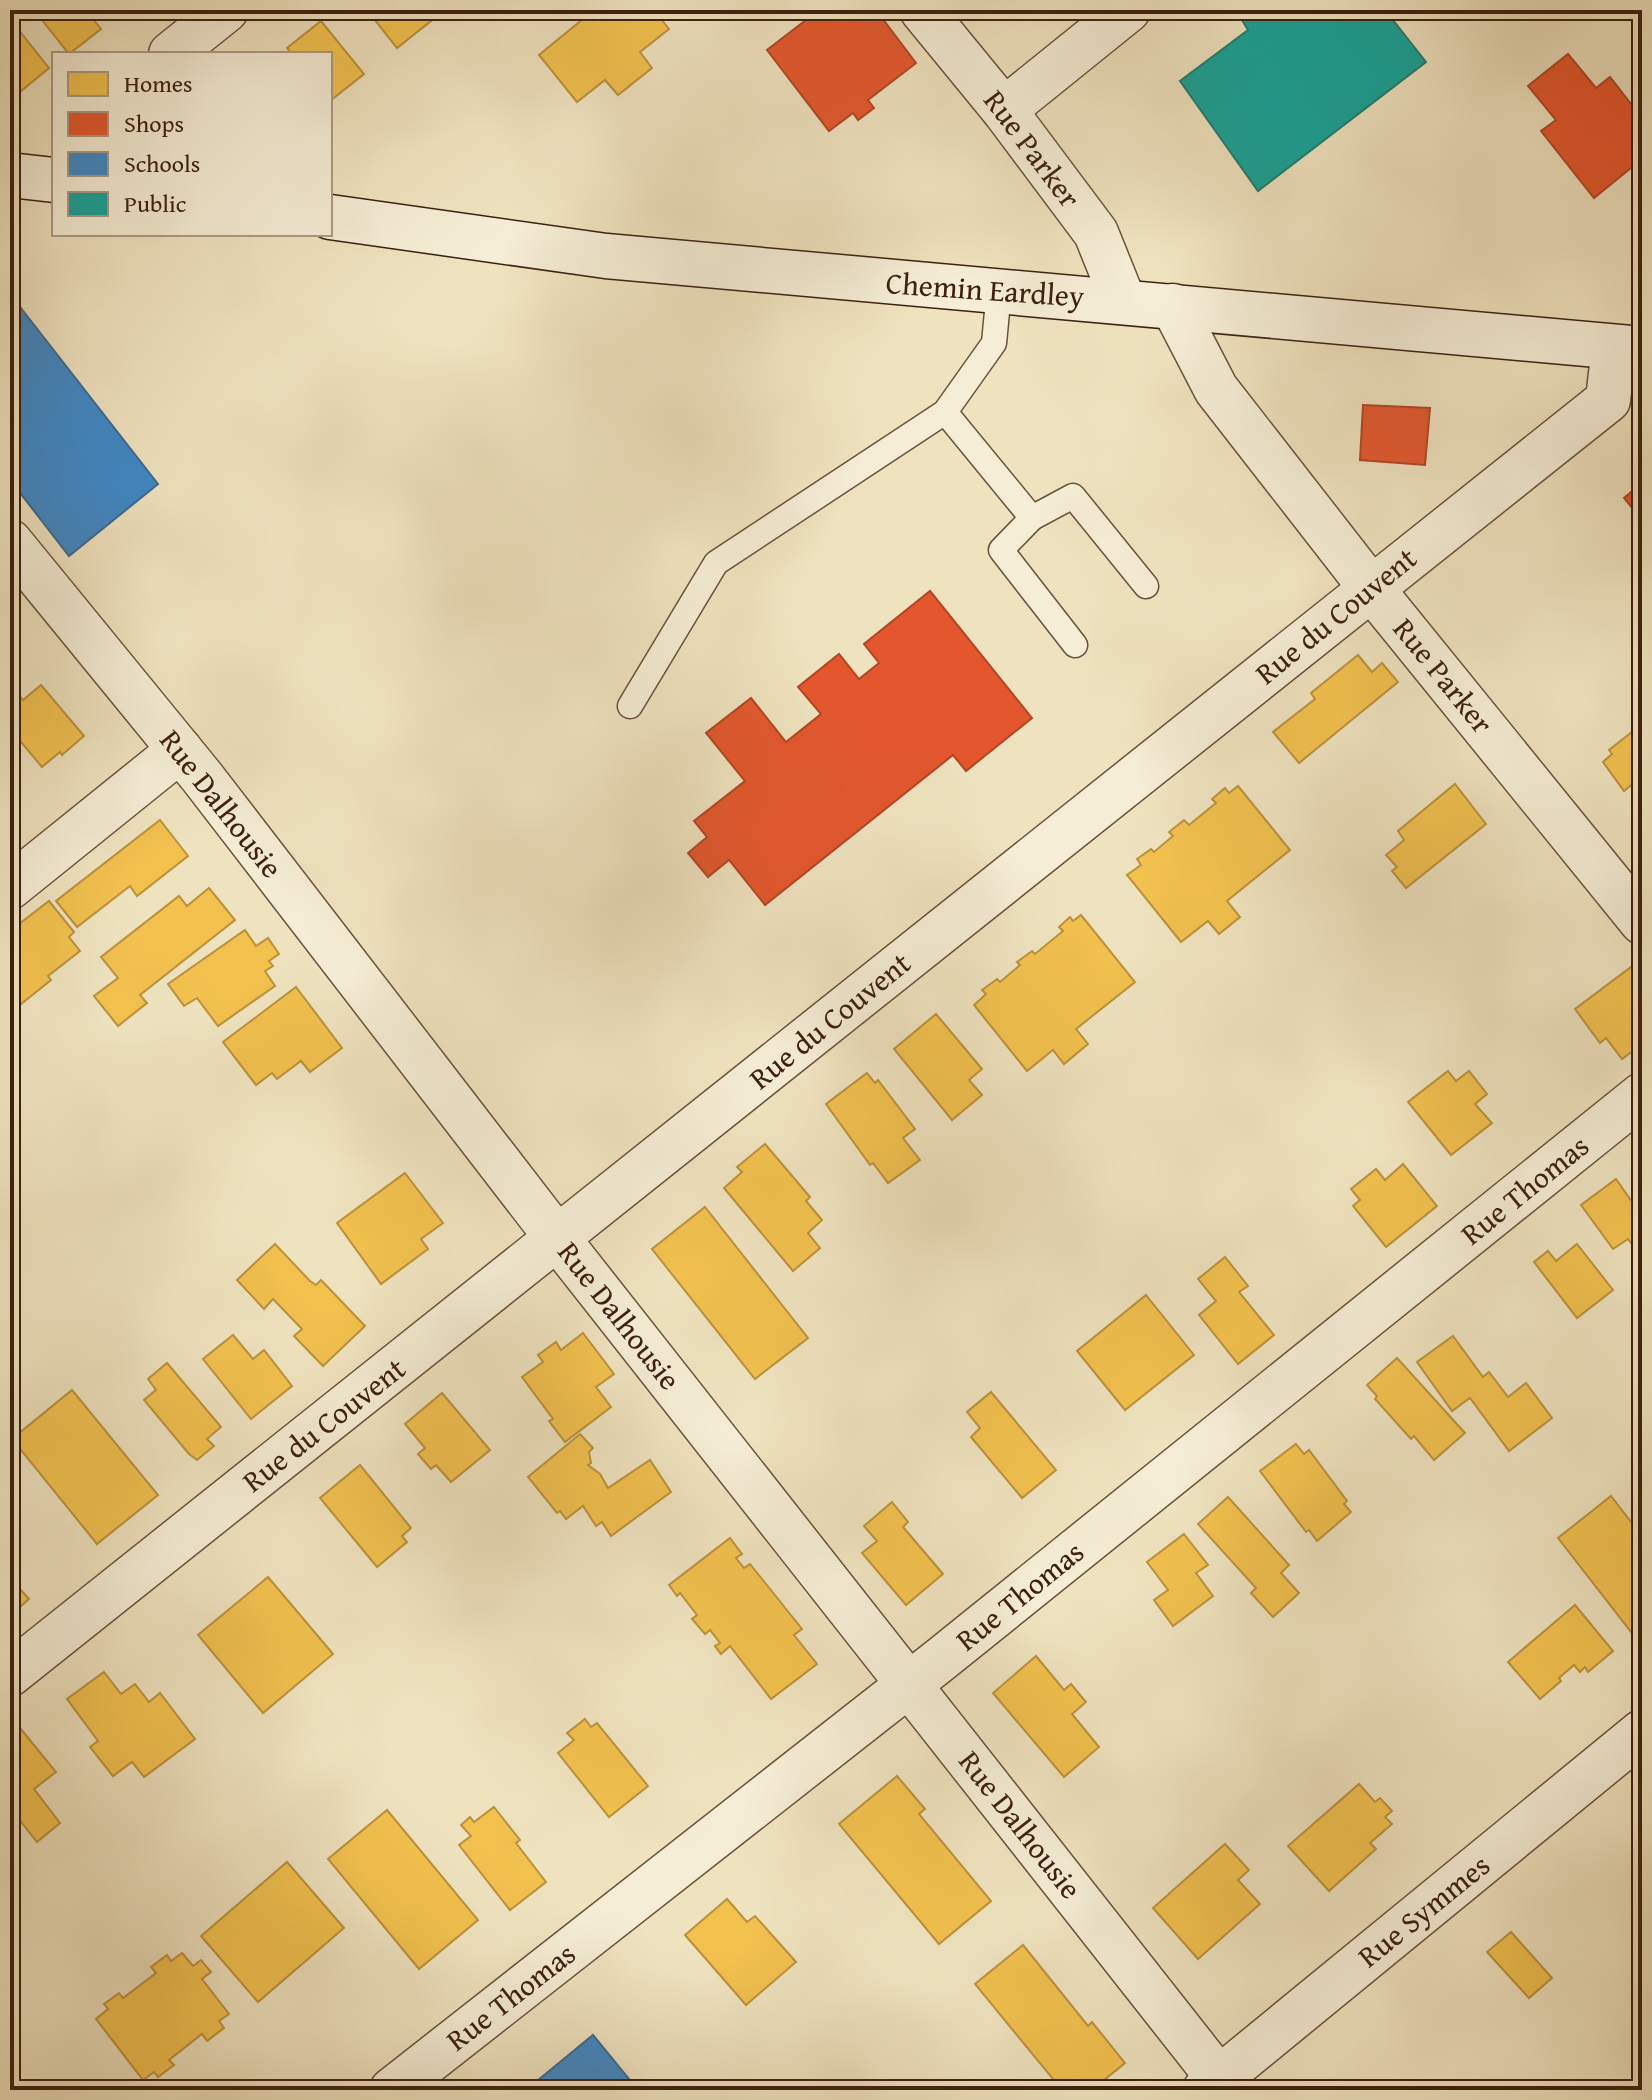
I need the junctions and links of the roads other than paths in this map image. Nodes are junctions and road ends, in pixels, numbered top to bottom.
1 (226, 10) edge
2 (922, 10) edge
3 (1128, 10) edge
4 (174, 52) edge
5 (1004, 110) junction
6 (332, 217) edge
7 (999, 291) junction
8 (1123, 300) junction
9 (1173, 306) junction
10 (1628, 348) edge
11 (945, 412) junction
12 (1032, 518) junction
13 (10, 542) edge
14 (1146, 586) dead end
15 (1371, 588) junction
16 (1075, 645) dead end
17 (630, 706) dead end
18 (180, 750) junction
19 (10, 887) edge
20 (1642, 922) edge
21 (1642, 1095) edge
22 (558, 1239) junction
23 (10, 1674) edge
24 (909, 1685) junction
25 (1642, 1732) edge
26 (1217, 2086) edge
27 (392, 2090) edge

1 - 4 street
2 - 5 street, Rue Parker
3 - 5 street
5 - 8 street, Rue Parker
6 - 7 street, Chemin Eardley
7 - 8 street, Chemin Eardley
7 - 11 lane
8 - 9 street, Chemin Eardley
9 - 10 street, Chemin Eardley
9 - 15 street, Rue Parker
10 - 15 street, Rue du Couvent
11 - 12 lane
11 - 17 lane
12 - 14 lane
12 - 16 lane
13 - 18 street, Rue Dalhousie
15 - 20 street, Rue Parker
15 - 22 street, Rue du Couvent
18 - 19 street
18 - 22 street, Rue Dalhousie
21 - 24 street, Rue Thomas
22 - 23 street, Rue du Couvent
22 - 24 street, Rue Dalhousie
24 - 26 street, Rue Dalhousie
24 - 27 street, Rue Thomas
25 - 26 street, Rue Symmes

